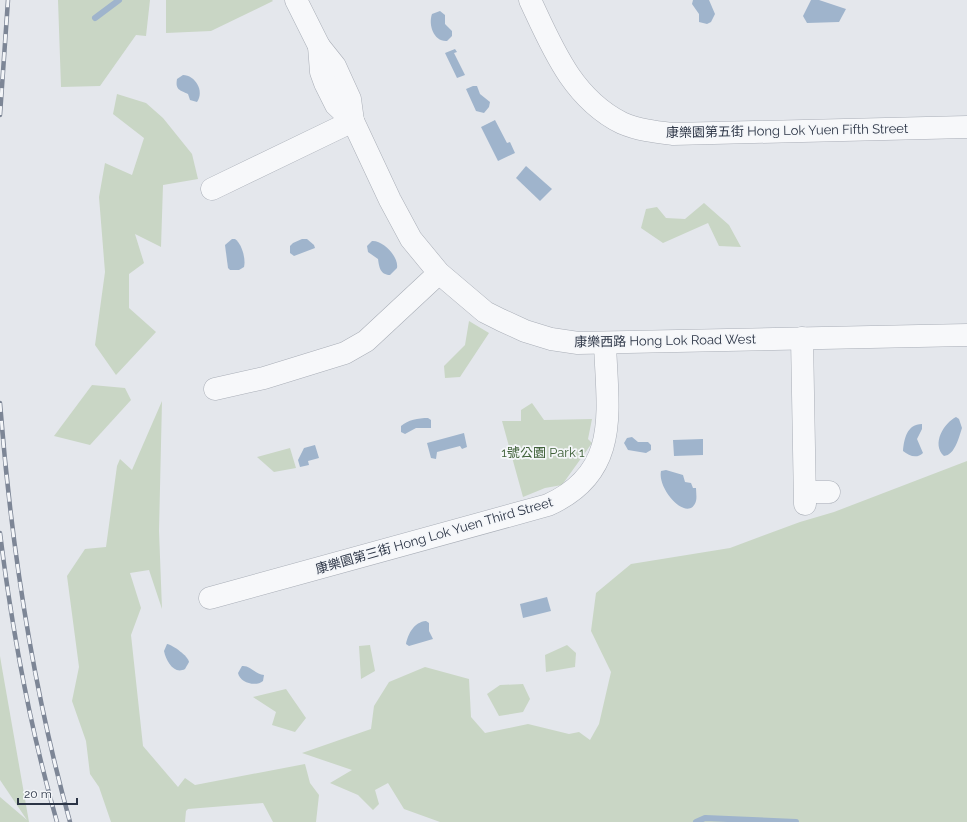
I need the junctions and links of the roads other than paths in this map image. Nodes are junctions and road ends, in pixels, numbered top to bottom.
1 (296, 0) edge
2 (530, 0) edge
3 (353, 121) junction
4 (967, 127) edge
5 (212, 189) dead end
6 (439, 273) junction
7 (967, 335) edge
8 (802, 338) junction
9 (606, 343) junction
10 (215, 389) dead end
11 (829, 492) dead end
12 (210, 598) dead end

1 - 3 street, 康樂西路 Hong Lok Road West
2 - 4 street, 康樂園第五街 Hong Lok Yuen Fifth Street
3 - 5 street
3 - 6 street, 康樂西路 Hong Lok Road West
6 - 9 street, 康樂西路 Hong Lok Road West
6 - 10 street
7 - 8 street, 康樂西路 Hong Lok Road West
8 - 9 street, 康樂西路 Hong Lok Road West
8 - 11 street
9 - 12 street, 康樂園第三街 Hong Lok Yuen Third Street

